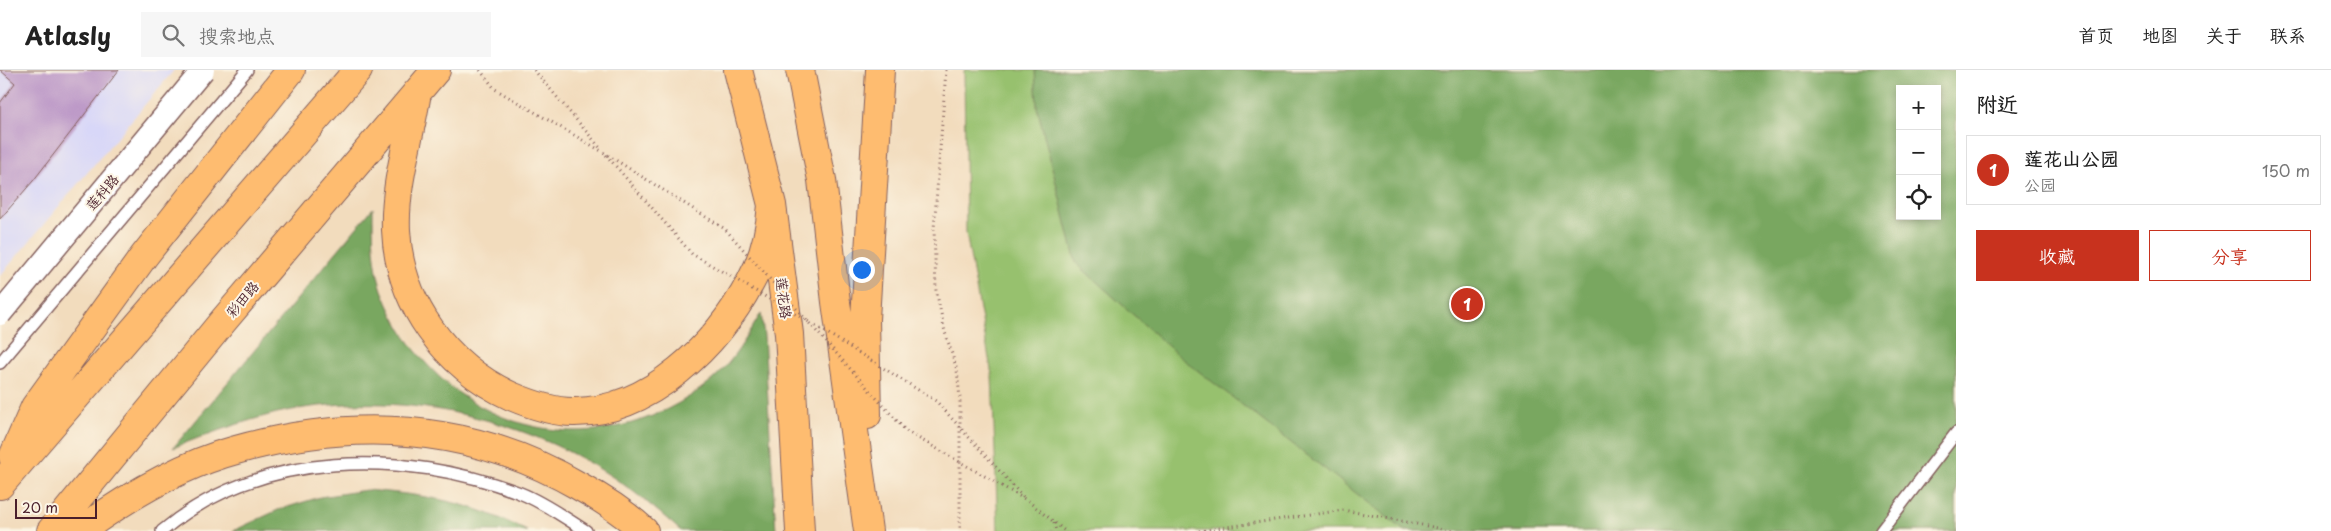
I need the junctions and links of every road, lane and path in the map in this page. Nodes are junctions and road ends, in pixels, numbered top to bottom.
1 (203, 70) edge
2 (247, 70) edge
3 (291, 70) edge
4 (358, 70) edge
5 (436, 70) edge
6 (480, 70) edge
7 (534, 70) edge
8 (738, 70) edge
9 (800, 70) edge
10 (880, 70) edge
11 (946, 70) edge
12 (417, 92) junction
13 (603, 152) junction
14 (772, 205) junction
15 (0, 314) edge
16 (812, 324) junction
17 (0, 363) edge
18 (1956, 433) edge
19 (0, 485) edge
20 (1028, 501) junction
21 (1054, 522) junction
22 (51, 531) edge
23 (80, 531) edge
24 (162, 531) edge
25 (586, 531) edge
26 (644, 531) edge
27 (800, 531) edge
28 (868, 531) edge
29 (960, 531) edge
30 (1056, 531) edge
31 (1065, 531) edge
32 (1199, 531) edge
33 (1453, 531) edge
34 (1881, 531) edge

1 - 15 street, 莲科路, bridge
2 - 17 lane
3 - 19 main road
4 - 19 main road
5 - 12 main road, 彩田路
6 - 13 path, bridge
7 - 13 path, bridge
8 - 14 main road, 莲花路
9 - 28 main road
10 - 28 main road
11 - 29 path
12 - 14 main road
12 - 22 main road, 彩田路
13 - 16 path, bridge
13 - 16 path, bridge
14 - 27 main road, 莲花路
16 - 20 path, bridge
16 - 20 path, bridge
18 - 34 lane
20 - 21 path
21 - 30 path
21 - 31 path
23 - 26 main road
24 - 25 lane
32 - 33 path

